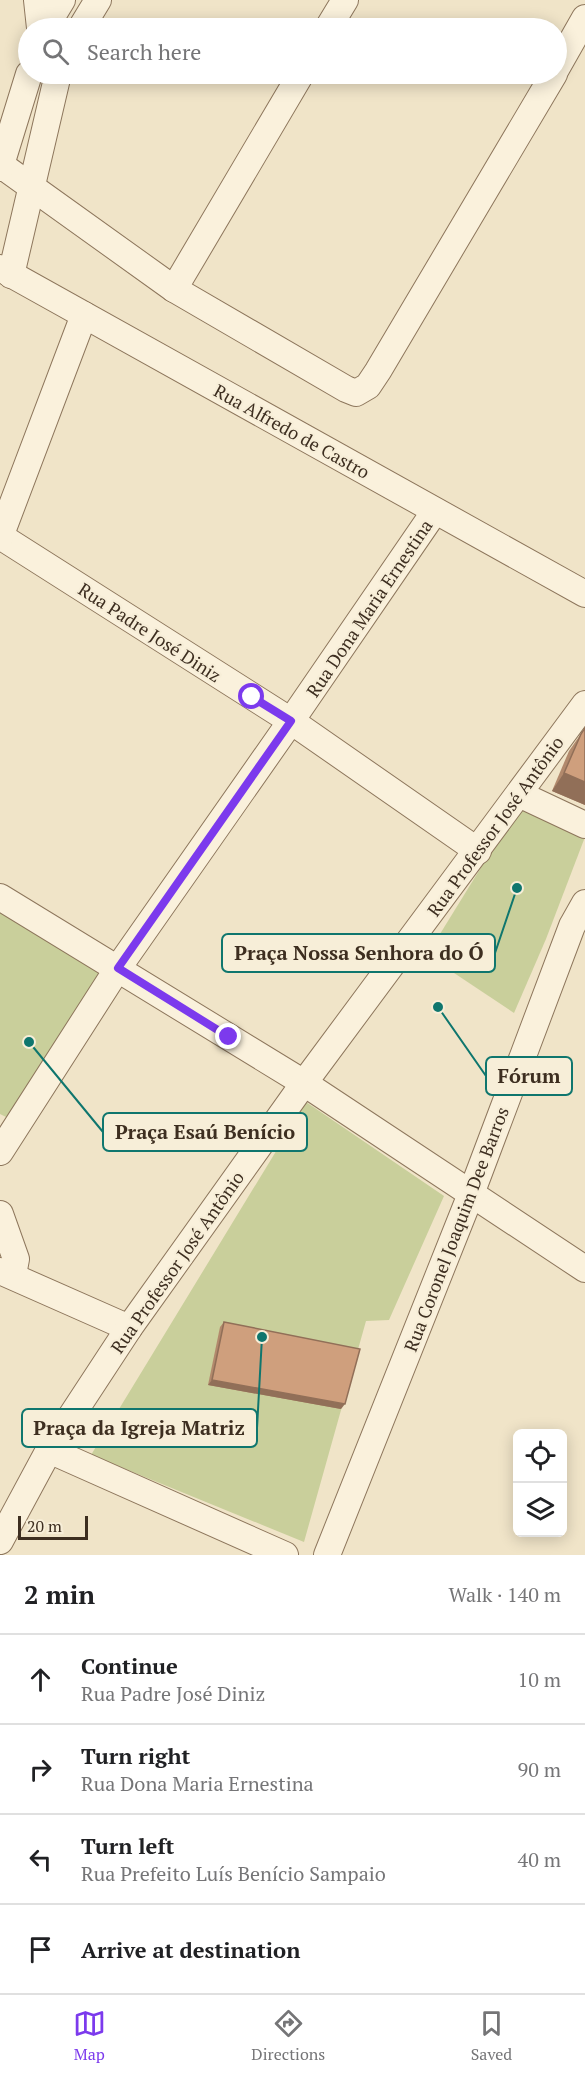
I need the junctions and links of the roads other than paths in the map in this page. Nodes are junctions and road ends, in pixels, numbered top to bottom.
1 (38, 0) edge
2 (62, 0) edge
3 (98, 0) edge
4 (345, 0) edge
5 (39, 18) edge
6 (51, 18) edge
7 (87, 18) edge
8 (334, 18) edge
9 (585, 18) edge
10 (567, 50) edge
11 (26, 84) edge
12 (56, 84) edge
13 (296, 84) edge
14 (548, 84) edge
15 (0, 167) edge
16 (32, 186) junction
17 (6, 271) edge
18 (174, 289) junction
19 (84, 315) junction
20 (435, 511) junction
21 (0, 536) edge
22 (585, 594) edge
23 (585, 705) edge
24 (291, 721) junction
25 (519, 794) junction
26 (585, 825) edge
27 (478, 851) junction
28 (0, 897) edge
29 (585, 903) edge
30 (578, 930) edge
31 (118, 968) junction
32 (304, 1083) junction
33 (0, 1152) edge
34 (471, 1194) junction
35 (0, 1214) edge
36 (585, 1269) edge
37 (6, 1273) edge
38 (129, 1328) junction
39 (49, 1450) junction
40 (0, 1541) edge
41 (285, 1555) edge
42 (327, 1555) edge

1 - 5 street
2 - 6 street
3 - 7 street
4 - 8 street
9 - 10 street
11 - 15 street
12 - 16 street
13 - 18 street
14 - 18 street
15 - 16 street
16 - 17 street
16 - 18 street
17 - 19 street, Rua Alfredo de Castro
19 - 20 street, Rua Alfredo de Castro
19 - 21 street
20 - 22 street, Rua Alfredo de Castro
20 - 24 street, Rua Dona Maria Ernestina
21 - 24 street, Rua Padre José Diniz
23 - 25 street, Rua Professor José Antônio
24 - 27 street, Rua Padre José Diniz
24 - 31 street, Rua Dona Maria Ernestina
25 - 26 street
25 - 27 street, Rua Professor José Antônio
27 - 32 street, Rua Professor José Antônio
28 - 31 street
29 - 30 street, Rua Coronel Joaquim Dee Barros
30 - 34 street, Rua Coronel Joaquim Dee Barros
31 - 32 street
31 - 33 street, Rua Dona Maria Ernestina
32 - 34 street
32 - 38 street, Rua Professor José Antônio
34 - 36 street
34 - 42 street, Rua Coronel Joaquim Dee Barros
35 - 37 street
37 - 38 street
38 - 39 street, Rua Professor José Antônio
39 - 40 street, Rua Professor José Antônio
39 - 41 street

